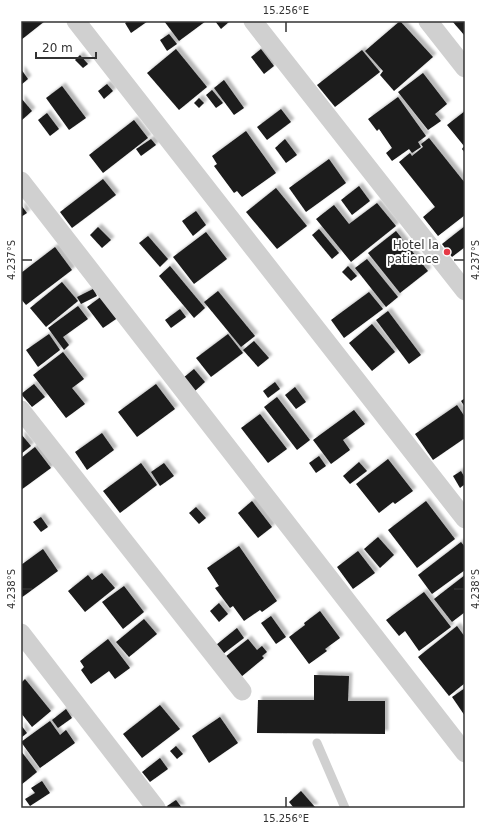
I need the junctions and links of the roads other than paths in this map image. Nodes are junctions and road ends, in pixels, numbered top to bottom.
1 (76, 21) edge
2 (253, 21) edge
3 (428, 21) edge
4 (465, 68) edge
5 (21, 181) edge
6 (465, 291) edge
7 (21, 410) edge
8 (465, 519) edge
9 (21, 633) edge
10 (242, 691) dead end
11 (317, 743) dead end
12 (465, 753) edge
13 (156, 808) edge
14 (345, 808) edge

1 - 8 street
2 - 6 street
3 - 4 street
5 - 12 street
7 - 10 street
9 - 13 street
11 - 14 lane

